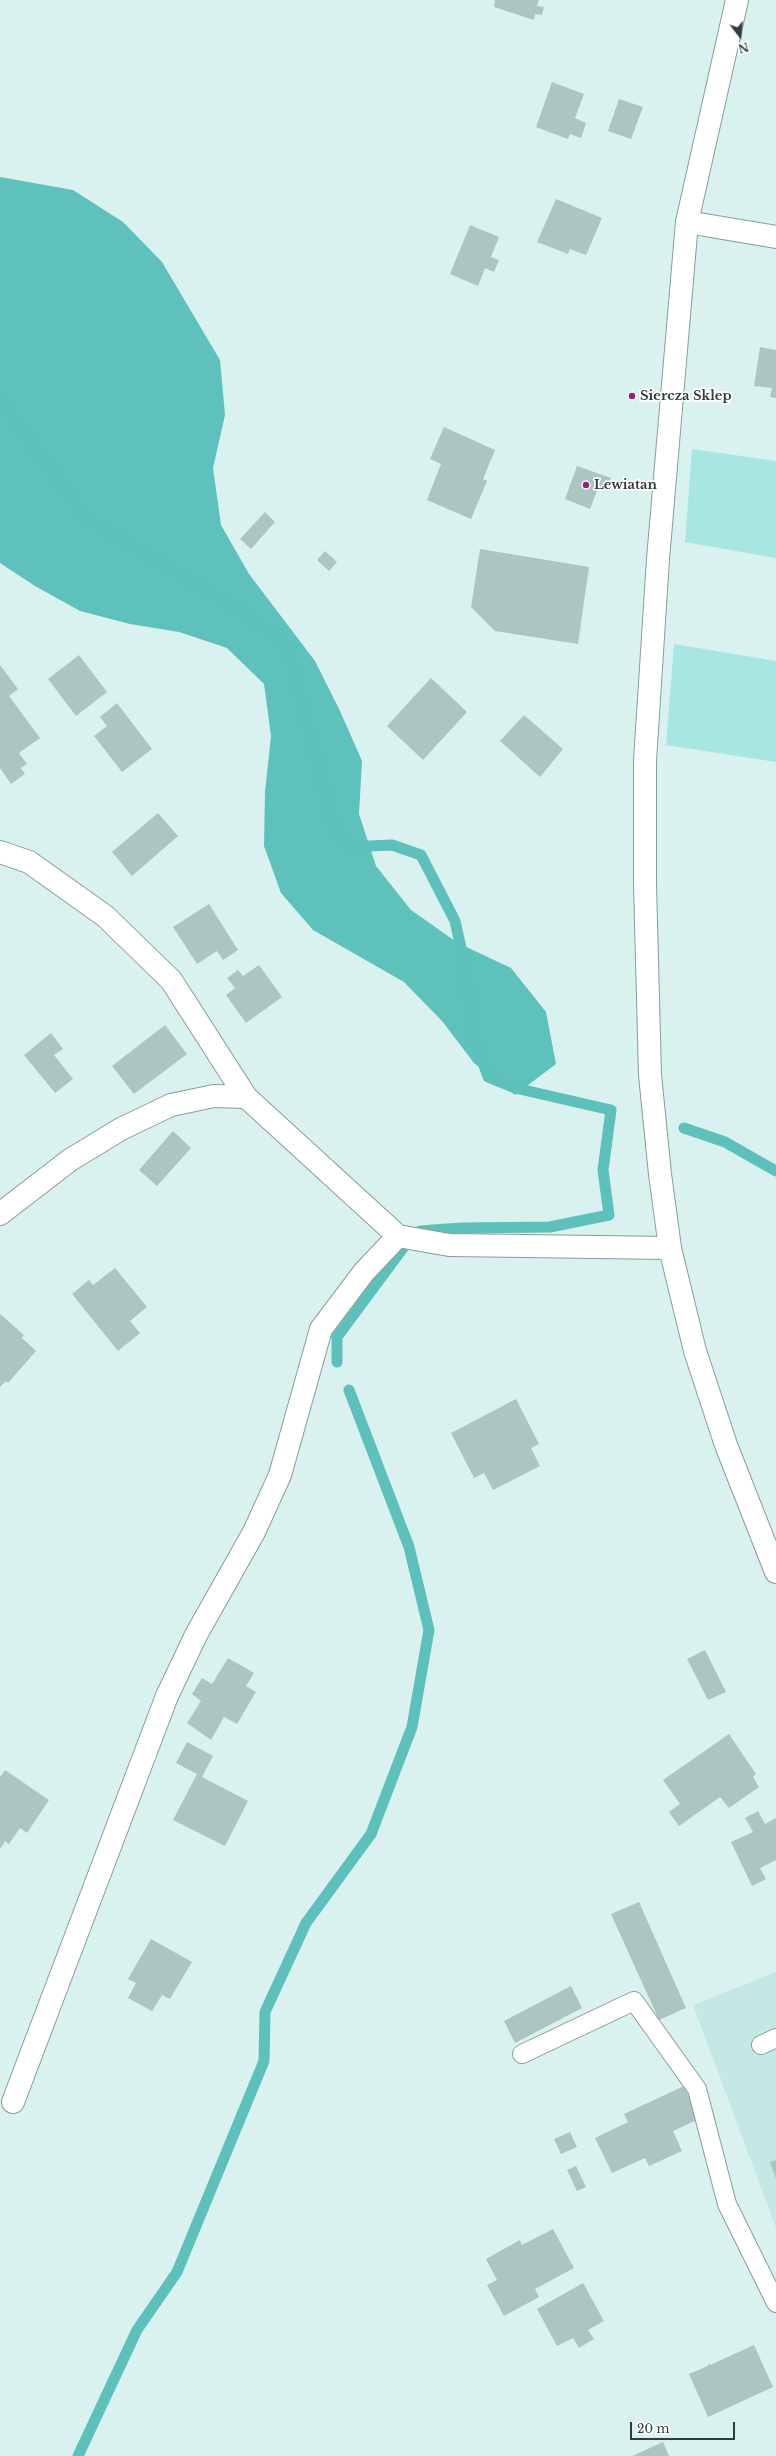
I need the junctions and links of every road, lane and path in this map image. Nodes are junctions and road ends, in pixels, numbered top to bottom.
1 (737, 0) edge
2 (687, 222) junction
3 (776, 237) edge
4 (0, 852) edge
5 (246, 1097) junction
6 (0, 1214) edge
7 (398, 1236) junction
8 (670, 1248) junction
9 (776, 1572) edge
10 (522, 2054) dead end
11 (12, 2102) dead end
12 (776, 2303) edge

1 - 2 street
2 - 3 street
2 - 8 street
4 - 5 street
5 - 6 street
5 - 7 street
7 - 8 street
7 - 11 street
8 - 9 street
10 - 12 lane

